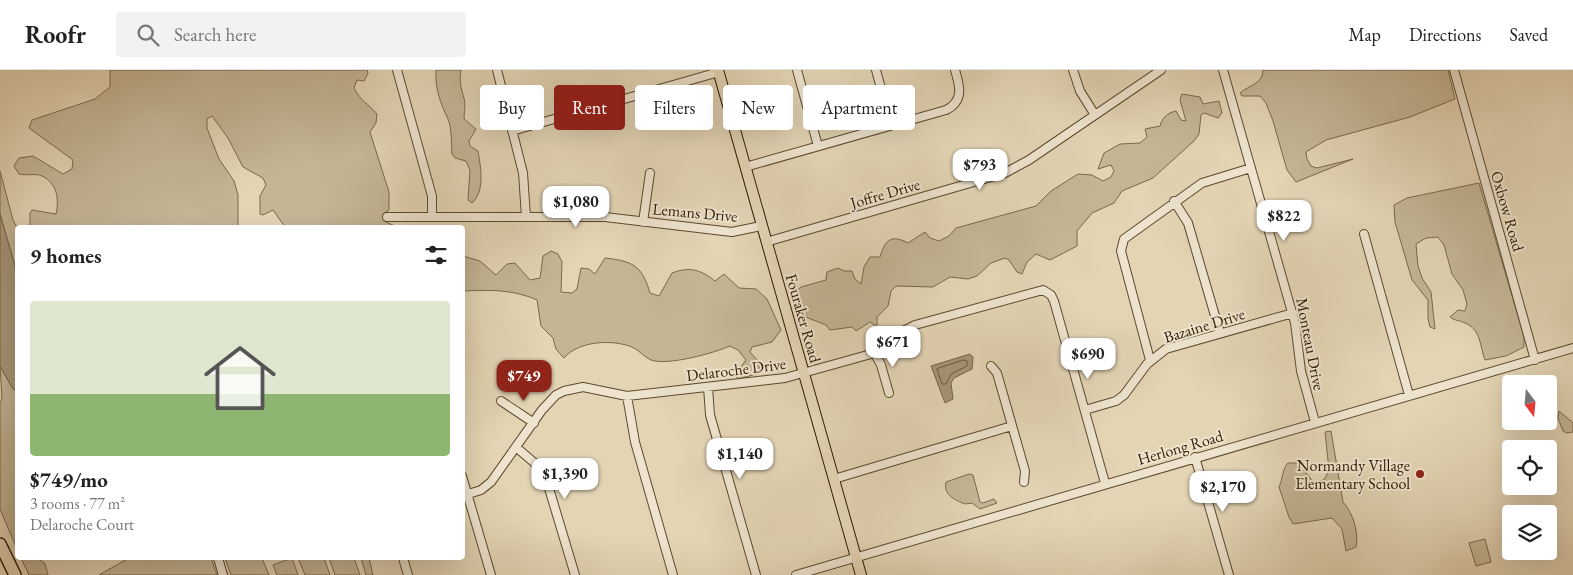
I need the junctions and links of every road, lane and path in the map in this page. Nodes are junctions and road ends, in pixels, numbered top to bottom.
1 (397, 70) edge
2 (497, 70) edge
3 (797, 70) edge
4 (876, 70) edge
5 (955, 70) edge
6 (1073, 70) edge
7 (1223, 70) edge
8 (1454, 70) edge
9 (718, 71) edge
10 (1158, 71) edge
11 (880, 85) edge
12 (1095, 115) junction
13 (915, 118) edge
14 (874, 130) edge
15 (512, 131) junction
16 (818, 146) junction
17 (745, 167) junction
18 (1251, 168) junction
19 (650, 173) dead end
20 (1174, 201) junction
21 (387, 217) dead end
22 (432, 217) junction
23 (526, 217) junction
24 (644, 222) junction
25 (761, 226) junction
26 (1364, 234) dead end
27 (766, 242) junction
28 (1292, 313) junction
29 (1220, 333) junction
30 (1573, 348) edge
31 (874, 352) junction
32 (1150, 360) junction
33 (1535, 360) junction
34 (992, 366) dead end
35 (804, 373) junction
36 (708, 387) junction
37 (889, 393) dead end
38 (1409, 395) junction
39 (627, 396) junction
40 (501, 401) dead end
41 (1085, 410) junction
42 (1315, 422) junction
43 (534, 423) junction
44 (1012, 426) junction
45 (517, 448) junction
46 (1195, 457) junction
47 (834, 479) junction
48 (1024, 482) dead end
49 (1106, 484) junction
50 (465, 495) edge
51 (0, 544) edge
52 (856, 558) junction
53 (219, 560) edge
54 (403, 560) edge
55 (15, 575) edge
56 (223, 575) edge
57 (408, 575) edge
58 (491, 575) edge
59 (575, 575) edge
60 (673, 575) edge
61 (756, 575) edge
62 (796, 575) edge
63 (861, 575) edge
64 (1229, 575) edge

1 - 22 street
2 - 15 street
3 - 16 street
4 - 11 street
5 - 13 street
6 - 12 street
7 - 18 street, Monteau Drive
8 - 33 street, Oxbow Road
9 - 15 street
9 - 17 main road, Fouraker Road
10 - 12 street, Joffre Drive
12 - 27 street, Joffre Drive
14 - 16 street
15 - 23 street
16 - 17 street
17 - 25 main road, Fouraker Road
18 - 20 street
18 - 28 street, Monteau Drive
19 - 24 street
20 - 29 street
20 - 32 street
21 - 22 street, Lemans Drive
22 - 23 street, Lemans Drive
23 - 24 street, Lemans Drive
24 - 25 street, Lemans Drive
25 - 27 main road, Fouraker Road
26 - 38 street
27 - 35 main road, Fouraker Road
28 - 29 street, Bazaine Drive
28 - 42 street, Monteau Drive
29 - 32 street, Bazaine Drive
30 - 33 street, Herlong Road
31 - 35 street, Delaroche Drive
31 - 37 street
31 - 41 street, Delaroche Drive
32 - 41 street, Bazaine Drive
33 - 38 street, Herlong Road
34 - 44 street
35 - 36 street, Delaroche Drive
35 - 47 main road, Fouraker Road
36 - 39 street, Delaroche Drive
36 - 61 street
38 - 42 street, Herlong Road
39 - 43 street, Delaroche Drive
39 - 60 street
40 - 43 street
41 - 49 street
42 - 46 street, Herlong Road
43 - 45 street, Delaroche Drive
44 - 47 street
44 - 48 street
45 - 50 street, Delaroche Drive
45 - 59 street
46 - 49 street, Herlong Road
46 - 64 street
47 - 52 main road, Fouraker Road
49 - 52 street, Herlong Road
50 - 58 street
51 - 55 highway
52 - 62 street, Herlong Road
52 - 63 main road, Fouraker Road
53 - 56 street
54 - 57 street

